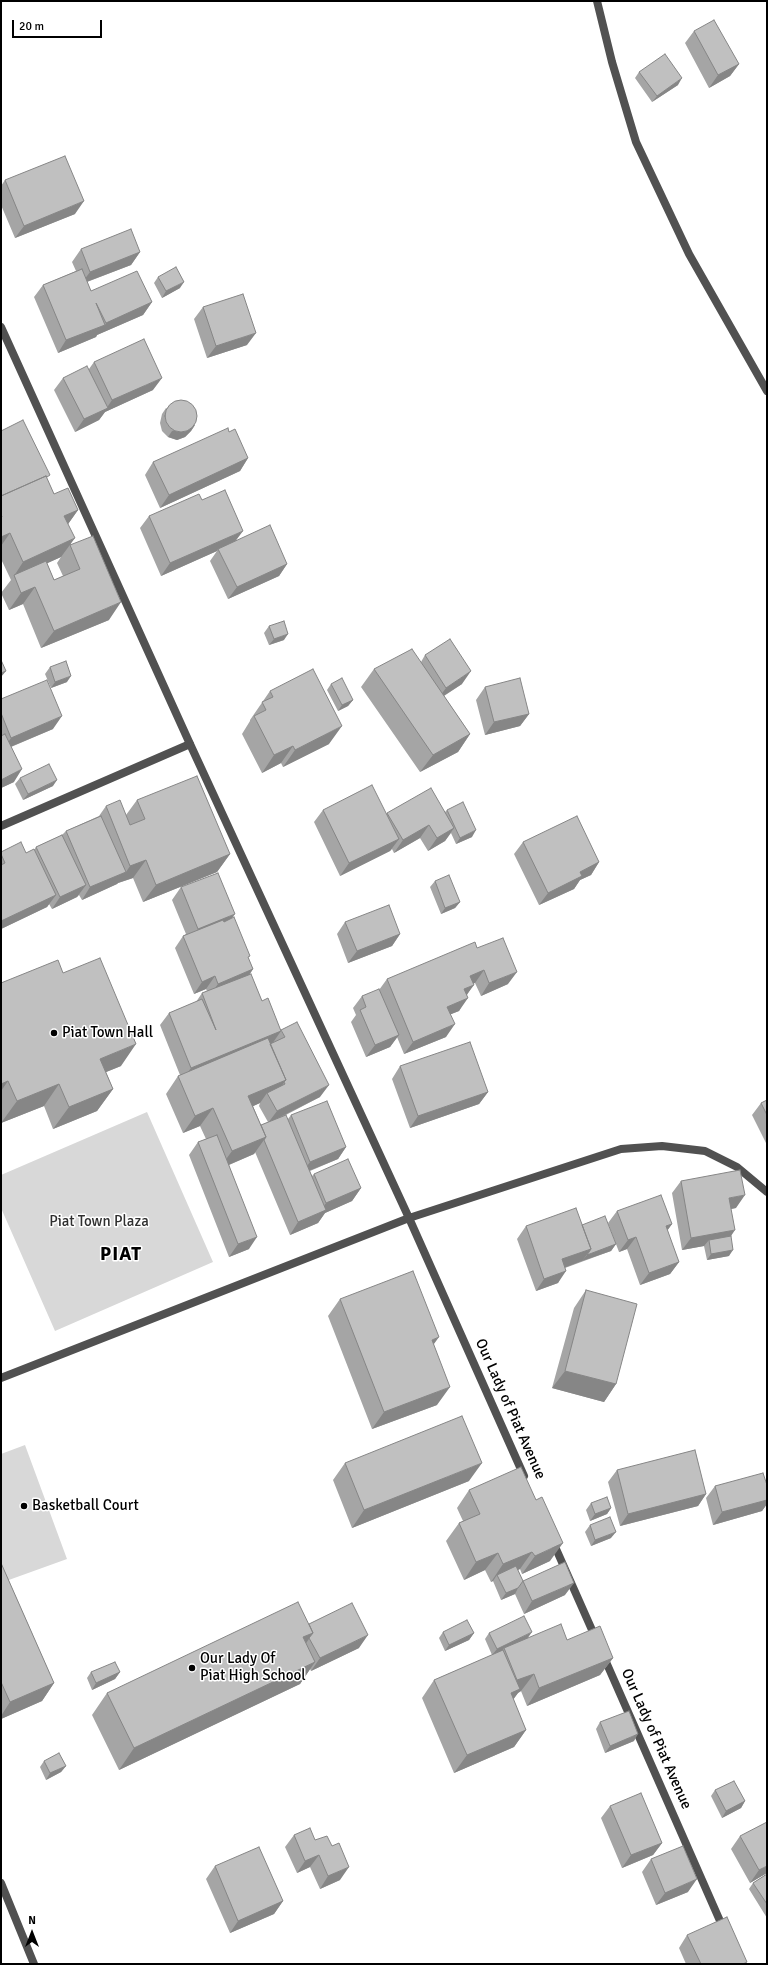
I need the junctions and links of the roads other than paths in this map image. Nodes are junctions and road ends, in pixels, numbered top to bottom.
1 (597, 1) edge
2 (1, 328) edge
3 (767, 391) edge
4 (190, 744) junction
5 (1, 826) edge
6 (767, 1192) edge
7 (409, 1218) junction
8 (2, 1375) edge
9 (528, 1486) edge
10 (551, 1537) edge
11 (1, 1884) edge
12 (726, 1935) edge
13 (34, 1964) edge

1 - 3 street
2 - 4 street, Our Lady of Piat Avenue
4 - 5 street
4 - 7 street, Our Lady of Piat Avenue
6 - 7 street
7 - 8 street
7 - 9 street, Our Lady of Piat Avenue
10 - 12 street, Our Lady of Piat Avenue
11 - 13 street

